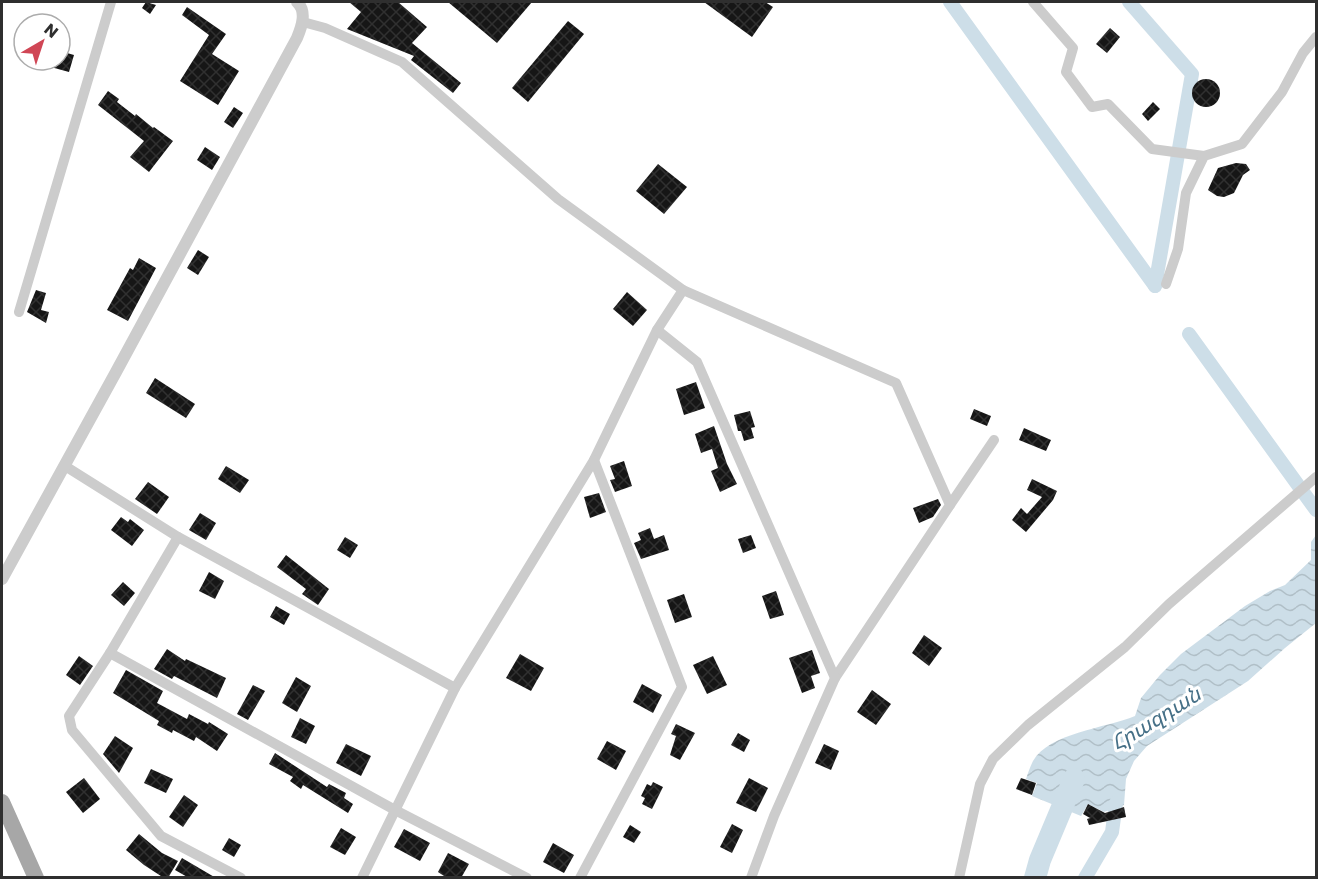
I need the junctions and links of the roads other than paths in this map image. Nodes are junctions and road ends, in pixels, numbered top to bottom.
1 (111, 2) edge
2 (297, 2) edge
3 (1033, 2) edge
4 (303, 22) junction
5 (1317, 37) edge
6 (1204, 156) junction
7 (1166, 284) dead end
8 (683, 290) junction
9 (19, 312) dead end
10 (657, 330) junction
11 (994, 440) dead end
12 (594, 460) junction
13 (65, 466) junction
14 (1317, 477) edge
15 (950, 505) junction
16 (178, 537) junction
17 (2, 579) edge
18 (110, 653) junction
19 (835, 678) junction
20 (455, 688) junction
21 (2, 802) edge
22 (395, 810) junction
23 (36, 878) edge
24 (241, 878) edge
25 (362, 878) edge
26 (527, 878) edge
27 (580, 878) edge
28 (751, 878) edge
29 (959, 878) edge

1 - 9 street
2 - 4 street
3 - 6 street
4 - 8 street
4 - 13 street
5 - 6 street
6 - 7 street
8 - 10 street
8 - 15 street
10 - 12 street
10 - 19 street
11 - 15 street
12 - 20 street
12 - 27 street
13 - 16 street
13 - 17 street
14 - 29 street
15 - 19 street
16 - 18 street
16 - 20 street
18 - 22 street
18 - 24 street
19 - 28 street
20 - 22 street
21 - 23 main road
22 - 25 street
22 - 26 street

